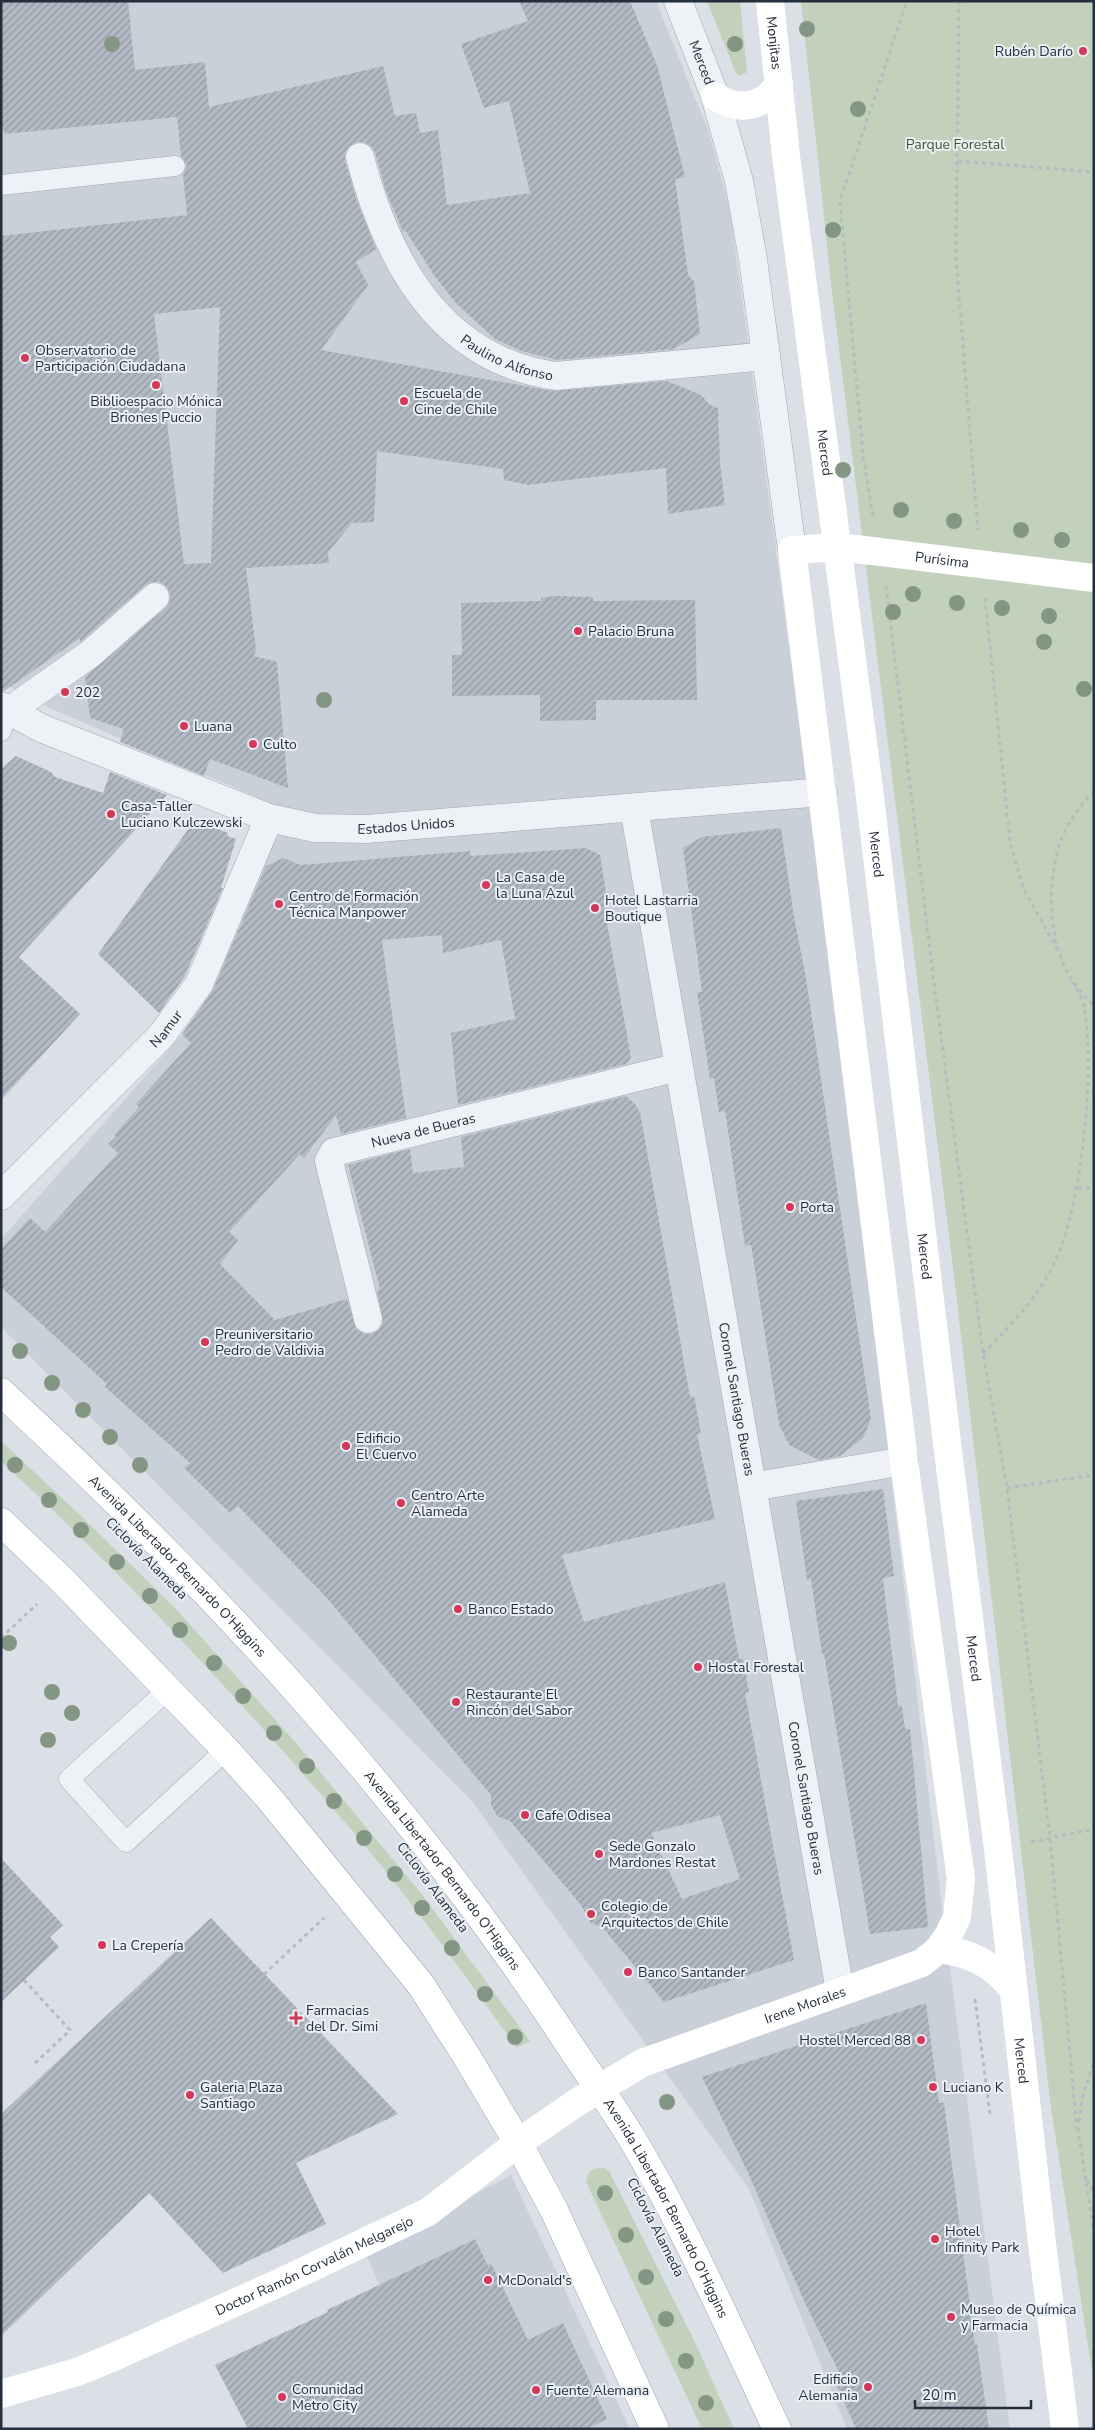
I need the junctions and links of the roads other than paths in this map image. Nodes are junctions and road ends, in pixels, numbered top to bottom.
1 (678, 1) edge
2 (770, 1) edge
3 (779, 84) junction
4 (715, 96) junction
5 (360, 157) dead end
6 (175, 166) dead end
7 (1, 185) edge
8 (766, 356) junction
9 (839, 547) junction
10 (792, 550) junction
11 (1094, 578) edge
12 (154, 597) dead end
13 (4, 716) edge
14 (823, 792) junction
15 (634, 808) junction
16 (269, 818) junction
17 (679, 1067) junction
18 (1, 1196) edge
19 (368, 1318) dead end
20 (1, 1392) edge
21 (904, 1461) junction
22 (752, 1487) junction
23 (1, 1522) edge
24 (169, 1689) junction
25 (226, 1750) junction
26 (961, 1879) joint
27 (939, 1949) junction
28 (1013, 1989) junction
29 (840, 1991) junction
30 (599, 2087) junction
31 (518, 2143) junction
32 (1, 2394) edge
33 (655, 2429) edge
34 (777, 2429) edge
35 (1065, 2429) edge

1 - 4 street, Merced
2 - 3 main road, Monjitas
3 - 4 main road
3 - 9 main road, Merced
4 - 8 street, Merced
5 - 8 street, Paulino Alfonso
6 - 7 lane
8 - 10 street, Merced
9 - 10 main road, Purísima
9 - 11 main road, Purísima
9 - 28 main road, Merced
10 - 14 main road, Merced
12 - 13 street
13 - 16 street, Estados Unidos
14 - 15 street, Estados Unidos
14 - 21 main road, Merced
15 - 16 street, Estados Unidos
15 - 17 street, Coronel Santiago Bueras
16 - 18 street, Namur
17 - 19 street, Nueva de Bueras
17 - 22 street, Coronel Santiago Bueras
20 - 30 main road, Avenida Libertador Bernardo O'Higgins
21 - 22 street
21 - 26 main road, Merced
22 - 29 street, Coronel Santiago Bueras
23 - 24 main road
24 - 25 main road
24 - 25 lane
25 - 31 main road
26 - 27 main road, Irene Morales
27 - 28 main road
27 - 29 main road, Irene Morales
28 - 35 main road, Merced
29 - 30 main road, Irene Morales
30 - 31 main road, Doctor Ramón Corvalán Melgarejo
30 - 34 main road, Avenida Libertador Bernardo O'Higgins
31 - 32 main road, Doctor Ramón Corvalán Melgarejo
31 - 33 main road

